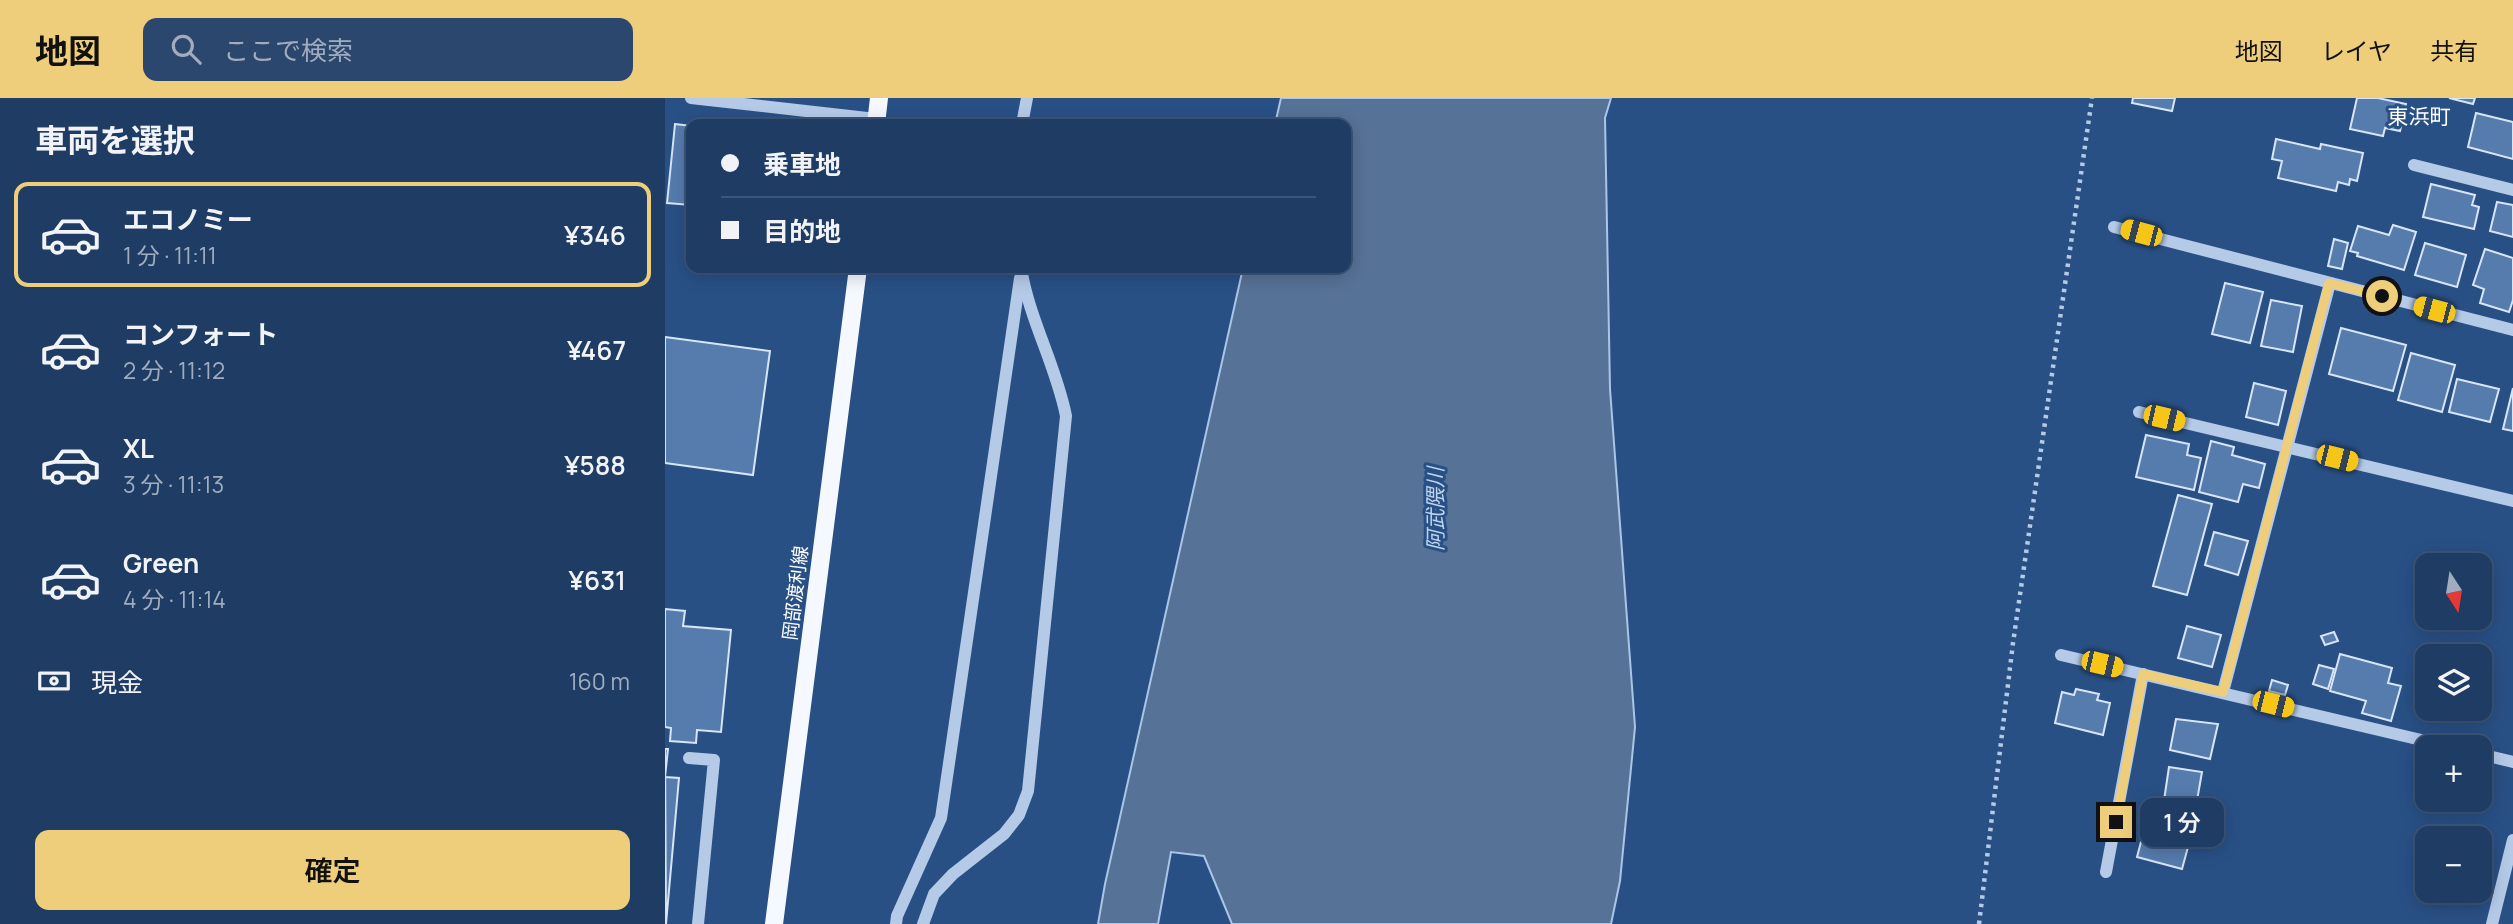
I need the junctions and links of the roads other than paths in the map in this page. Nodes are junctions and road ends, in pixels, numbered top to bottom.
1 (691, 98) edge
2 (879, 98) edge
3 (1027, 98) edge
4 (853, 119) edge
5 (876, 119) edge
6 (1023, 119) edge
7 (2414, 165) dead end
8 (2513, 190) edge
9 (2114, 226) dead end
10 (857, 273) edge
11 (1020, 273) edge
12 (1022, 273) edge
13 (2329, 283) junction
14 (2513, 330) edge
15 (2139, 412) dead end
16 (2287, 446) junction
17 (2513, 501) edge
18 (2061, 655) dead end
19 (2143, 674) junction
20 (2223, 692) junction
21 (2415, 738) edge
22 (2492, 757) edge
23 (689, 758) dead end
24 (2513, 762) edge
25 (2513, 840) edge
26 (2106, 872) dead end
27 (698, 924) edge
28 (774, 924) edge
29 (896, 924) edge
30 (923, 924) edge
31 (2492, 924) edge

1 - 4 street
2 - 5 main road
3 - 6 street
7 - 8 street
9 - 13 street
10 - 28 main road, 岡部渡利線
11 - 29 street
12 - 30 street
13 - 14 street
13 - 16 street
15 - 16 street
16 - 17 street
16 - 20 street
18 - 19 street
19 - 20 street
19 - 26 street
20 - 21 street
22 - 24 street
23 - 27 street
25 - 31 street

